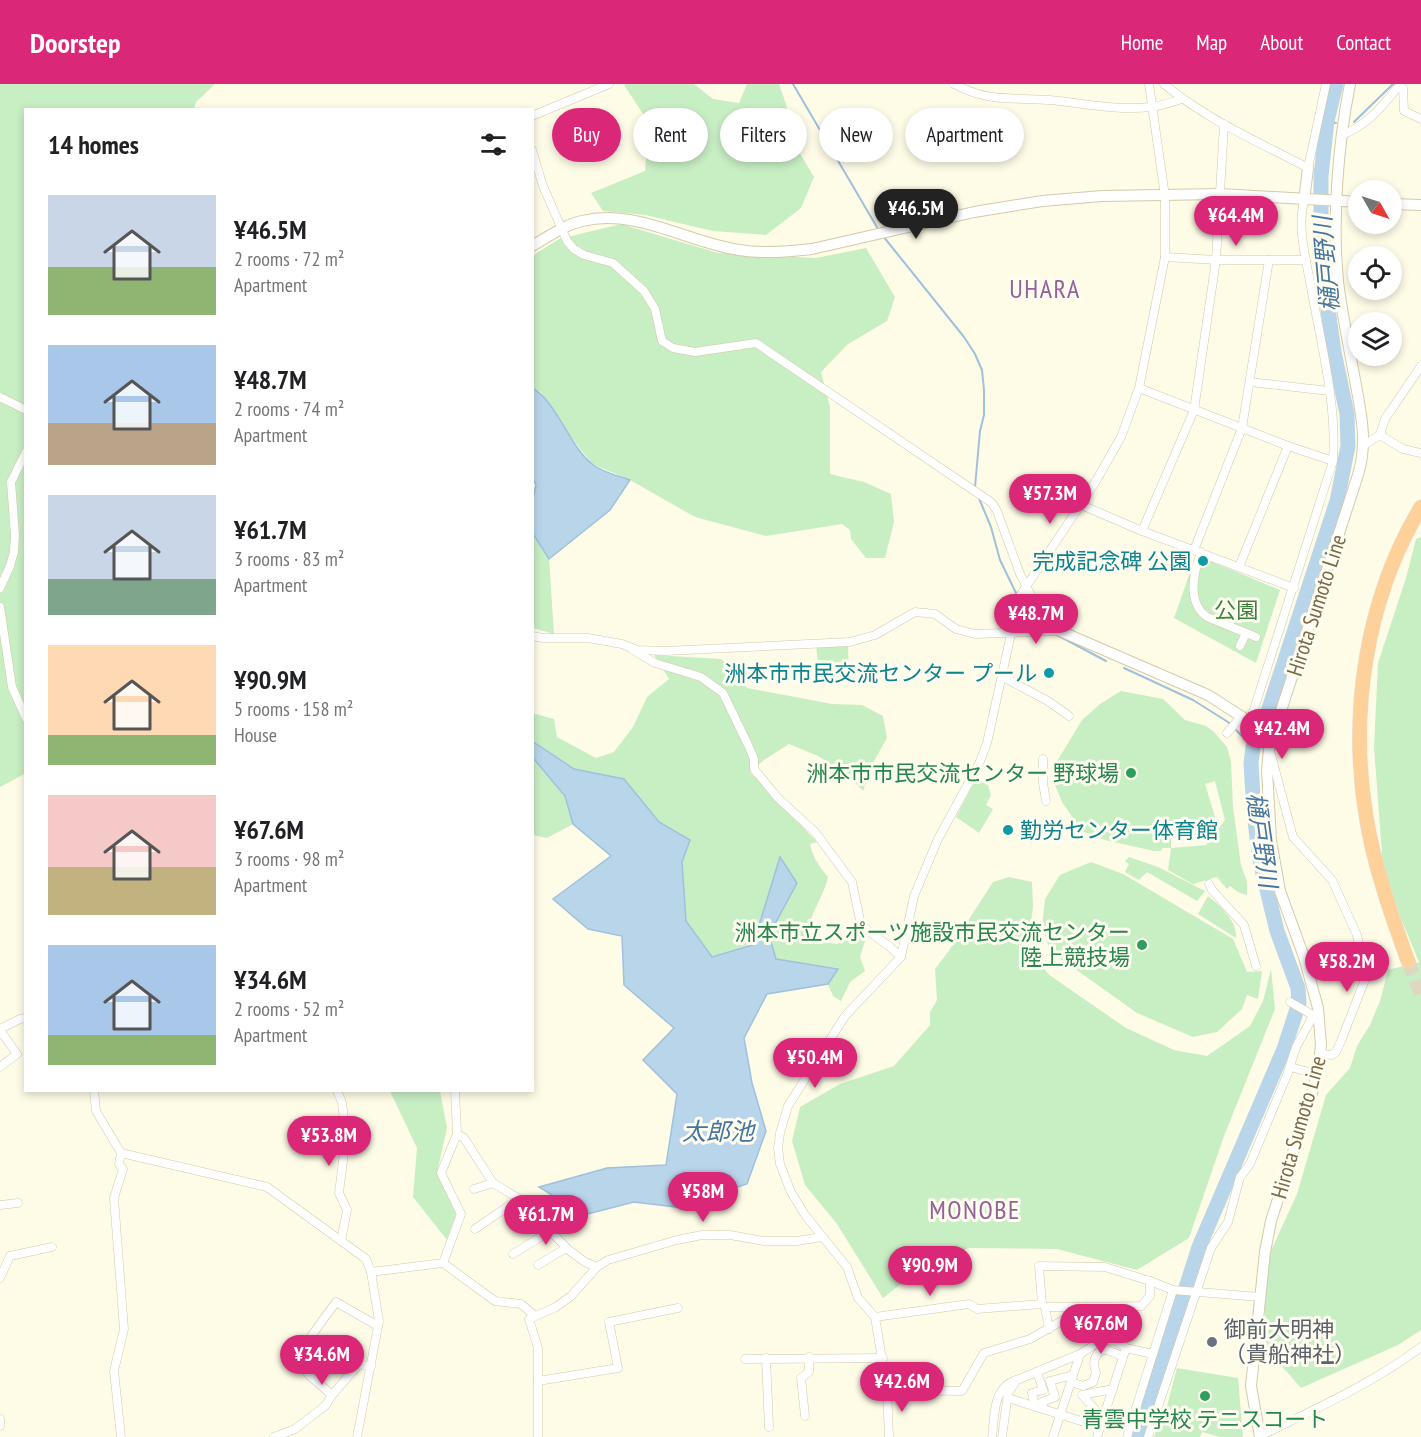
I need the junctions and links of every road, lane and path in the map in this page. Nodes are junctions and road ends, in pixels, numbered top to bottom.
1 (609, 84) edge
2 (954, 84) edge
3 (1149, 84) edge
4 (1164, 84) edge
5 (1326, 84) edge
6 (1350, 84) edge
7 (1182, 99) junction
8 (1153, 107) junction
9 (534, 115) edge
10 (1421, 119) edge
11 (1224, 124) junction
12 (1342, 135) junction
13 (534, 157) edge
14 (1308, 168) junction
15 (1220, 194) junction
16 (1165, 196) junction
17 (1305, 201) junction
18 (1332, 201) junction
19 (1348, 202) edge
20 (1402, 204) edge
21 (1421, 205) edge
22 (561, 229) junction
23 (534, 245) edge
24 (1165, 257) junction
25 (1216, 260) junction
26 (1269, 260) junction
27 (1306, 260) junction
28 (1421, 366) edge
29 (1250, 382) junction
30 (1139, 388) junction
31 (1329, 391) junction
32 (0, 397) edge
33 (24, 409) edge
34 (1194, 410) junction
35 (1242, 428) junction
36 (1380, 435) junction
37 (1364, 445) junction
38 (1288, 446) junction
39 (1421, 453) edge
40 (24, 456) edge
41 (1333, 461) junction
42 (1079, 504) junction
43 (1421, 507) edge
44 (1142, 531) junction
45 (1198, 551) junction
46 (1239, 567) junction
47 (1027, 585) junction
48 (0, 588) edge
49 (1294, 588) junction
50 (0, 607) edge
51 (1060, 631) junction
52 (1246, 633) junction
53 (1011, 634) junction
54 (534, 636) edge
55 (1256, 637) dead end
56 (622, 644) junction
57 (1240, 645) dead end
58 (1003, 677) junction
59 (24, 714) edge
60 (1069, 716) dead end
61 (1240, 724) junction
62 (1272, 731) junction
63 (1269, 749) junction
64 (1043, 759) dead end
65 (1046, 801) dead end
66 (1209, 884) dead end
67 (900, 957) junction
68 (1408, 961) tunnel mouth
69 (1256, 966) dead end
70 (1290, 1002) dead end
71 (24, 1019) edge
72 (0, 1029) edge
73 (1321, 1054) junction
74 (0, 1067) edge
75 (1290, 1067) junction
76 (1317, 1074) junction
77 (94, 1092) edge
78 (338, 1092) edge
79 (455, 1092) edge
80 (457, 1134) junction
81 (121, 1153) junction
82 (493, 1183) junction
83 (474, 1189) dead end
84 (519, 1199) junction
85 (18, 1203) dead end
86 (0, 1205) edge
87 (475, 1229) dead end
88 (550, 1231) junction
89 (822, 1237) junction
90 (341, 1240) junction
91 (52, 1247) dead end
92 (566, 1248) junction
93 (513, 1254) dead end
94 (443, 1263) junction
95 (538, 1265) dead end
96 (597, 1267) junction
97 (371, 1272) junction
98 (0, 1278) edge
99 (1150, 1281) junction
100 (1173, 1290) junction
101 (1196, 1291) junction
102 (1260, 1297) junction
103 (1043, 1306) junction
104 (1086, 1307) junction
105 (678, 1308) dead end
106 (536, 1316) junction
107 (875, 1317) junction
108 (378, 1326) junction
109 (1049, 1329) junction
110 (1421, 1347) edge
111 (1125, 1352) junction
112 (1080, 1354) junction
113 (1153, 1354) junction
114 (809, 1357) junction
115 (883, 1358) junction
116 (745, 1359) dead end
117 (766, 1359) junction
118 (371, 1367) junction
119 (1037, 1372) junction
120 (1072, 1378) junction
121 (1019, 1379) junction
122 (538, 1382) junction
123 (1113, 1389) junction
124 (887, 1390) junction
125 (332, 1395) junction
126 (1008, 1398) junction
127 (1035, 1406) junction
128 (1044, 1409) junction
129 (1060, 1414) junction
130 (805, 1416) dead end
131 (1103, 1418) junction
132 (0, 1419) edge
133 (0, 1426) edge
134 (769, 1427) dead end
135 (1100, 1427) junction
136 (1055, 1436) edge
137 (121, 1437) edge
138 (274, 1437) edge
139 (357, 1437) edge
140 (538, 1437) edge
141 (889, 1437) edge
142 (992, 1437) edge
143 (1002, 1437) edge
144 (1097, 1437) edge
145 (1127, 1437) edge
146 (1148, 1437) edge
147 (1260, 1437) edge

1 - 9 street
2 - 8 street
3 - 8 street
4 - 7 street
5 - 14 street
6 - 12 main road, Hirota Sumoto Line
7 - 8 street
7 - 11 street
8 - 16 street
10 - 12 street
11 - 14 street
11 - 15 street
12 - 18 main road, Hirota Sumoto Line
13 - 22 street
14 - 17 main road
15 - 16 main road
15 - 17 main road
15 - 25 street
16 - 22 main road
16 - 24 street
17 - 18 main road
17 - 27 street
18 - 19 main road
18 - 37 main road, Hirota Sumoto Line
20 - 21 main road
22 - 23 main road
22 - 47 street
24 - 25 street
24 - 30 street
25 - 26 street
25 - 34 street
26 - 27 street
26 - 29 street
27 - 31 street
28 - 36 street
29 - 31 street
29 - 35 street
30 - 34 street
30 - 42 street
31 - 41 street
32 - 33 street
34 - 35 street
34 - 44 street
35 - 38 street
35 - 45 street
36 - 37 street
36 - 39 street
37 - 62 main road, Hirota Sumoto Line
38 - 41 street
38 - 46 street
40 - 48 street
41 - 49 street
42 - 44 street
42 - 47 street
43 - 68 highway
44 - 45 street
45 - 46 street
45 - 52 street
46 - 49 street
47 - 51 street
47 - 53 street
49 - 61 street
50 - 59 street
51 - 53 street
51 - 61 main road
52 - 55 street
52 - 57 street
53 - 56 street
53 - 58 street
54 - 56 street
56 - 67 street
58 - 60 street
58 - 67 street
61 - 62 main road
62 - 63 main road, Hirota Sumoto Line
63 - 73 main road, Hirota Sumoto Line
63 - 73 street
64 - 65 street
66 - 69 street
67 - 89 street
70 - 75 street
71 - 72 street
72 - 74 street
73 - 76 main road, Hirota Sumoto Line
75 - 76 street
75 - 101 street
76 - 102 main road, Hirota Sumoto Line
77 - 81 street
78 - 90 street
79 - 80 street
80 - 82 street
80 - 94 street
81 - 90 street
81 - 137 street
82 - 83 street
82 - 84 street
84 - 87 street
84 - 88 street
85 - 86 street
88 - 92 street
88 - 93 street
89 - 96 street
89 - 107 street
90 - 97 street
91 - 98 street
92 - 95 street
92 - 96 street
94 - 97 street
94 - 106 street
96 - 106 street
97 - 108 street
99 - 100 street
99 - 103 street
99 - 104 street
100 - 101 street
100 - 113 street
101 - 102 street
101 - 146 street
102 - 147 main road, Hirota Sumoto Line
103 - 104 street
103 - 107 street
103 - 109 street
104 - 109 street
105 - 122 street
106 - 122 street
107 - 115 street
108 - 118 street
108 - 125 street
109 - 124 street
110 - 147 street
111 - 112 street
111 - 113 street
111 - 120 street
111 - 123 street
112 - 119 street
112 - 120 street
113 - 145 street
114 - 115 street
114 - 117 street
114 - 130 street
115 - 124 street
116 - 117 street
117 - 134 street
118 - 125 street
118 - 139 street
119 - 121 street
119 - 127 street
120 - 128 street
120 - 129 street
121 - 126 street
121 - 142 street
122 - 140 street
123 - 131 street
123 - 131 street
124 - 141 street
125 - 138 street
126 - 127 street
126 - 143 street
127 - 128 street
128 - 129 street
129 - 135 street
129 - 136 street
131 - 135 street
132 - 133 street
135 - 144 street

